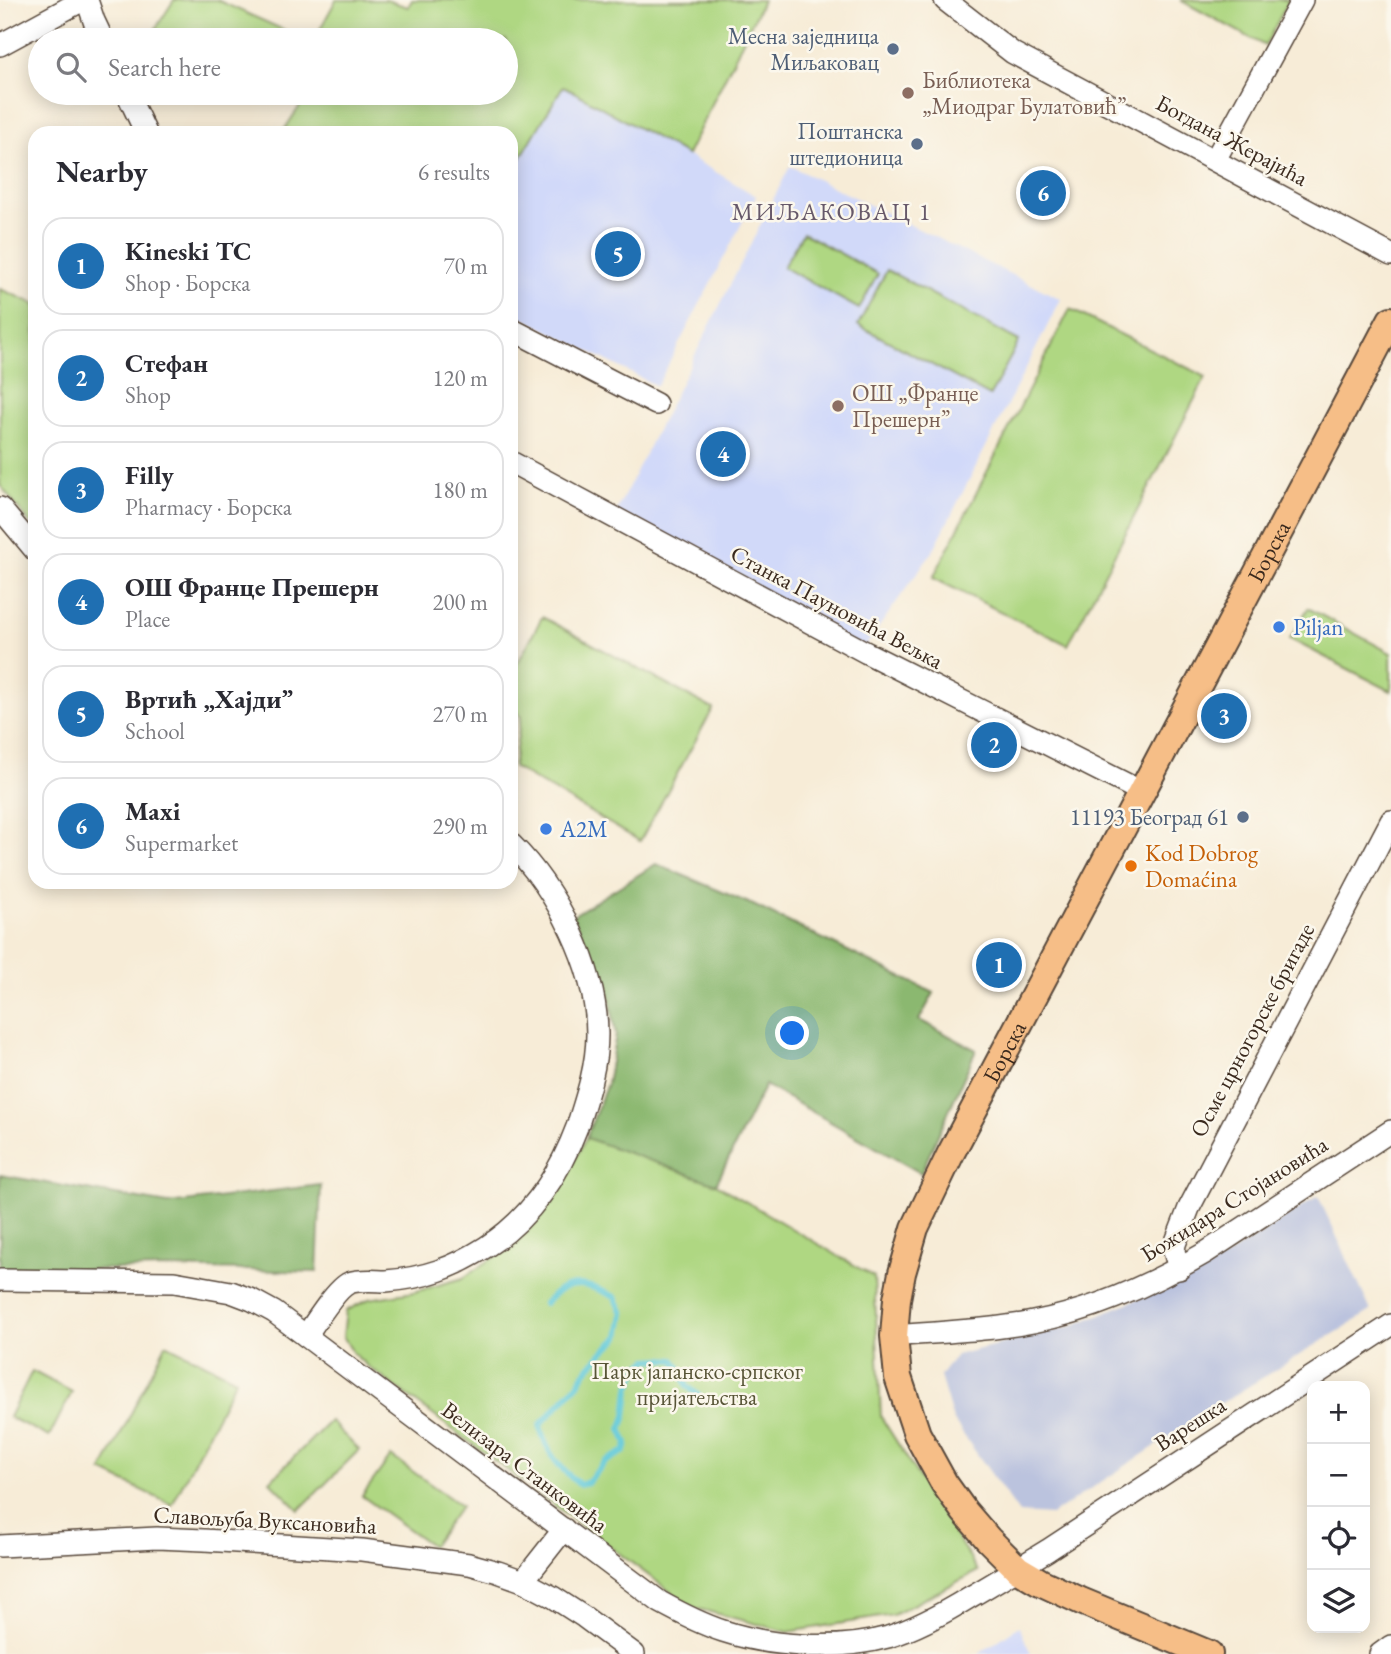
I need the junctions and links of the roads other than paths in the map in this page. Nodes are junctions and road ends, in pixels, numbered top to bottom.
1 (85, 0) edge
2 (945, 0) edge
3 (1302, 0) edge
4 (32, 28) edge
5 (97, 28) edge
6 (28, 30) edge
7 (0, 45) edge
8 (133, 105) edge
9 (143, 126) edge
10 (1215, 160) junction
11 (1391, 255) edge
12 (1391, 320) edge
13 (518, 333) edge
14 (656, 404) dead end
15 (518, 466) edge
16 (0, 508) edge
17 (28, 542) edge
18 (1143, 792) junction
19 (1391, 821) edge
20 (518, 852) edge
21 (1391, 1131) edge
22 (1179, 1269) junction
23 (0, 1280) edge
24 (1391, 1325) edge
25 (306, 1336) junction
26 (894, 1336) junction
27 (564, 1529) junction
28 (0, 1546) edge
29 (1018, 1569) junction
30 (523, 1581) junction
31 (1391, 1646) edge
32 (634, 1654) edge
33 (1209, 1654) edge
34 (1380, 1654) edge

1 - 4 street
1 - 5 street
2 - 10 street, Богдана Жерајића
3 - 10 street
6 - 7 street
8 - 9 street
10 - 11 street, Богдана Жерајића
12 - 18 main road, Борска
13 - 14 street
15 - 18 street, Станка Пауновића Вељка
16 - 17 street
18 - 26 main road, Борска
19 - 22 street, Осме црногорске бригаде
20 - 25 street
21 - 22 street, Божидара Стојановића
22 - 26 street, Божидара Стојановића
23 - 25 street, Велизара Станковића
24 - 29 street, Варешка
25 - 27 street, Велизара Станковића
26 - 29 main road, Борска
27 - 29 street, Велизара Станковића
27 - 30 street
28 - 30 street, Славољуба Вуксановића
29 - 33 main road, Борска
30 - 32 street, Славољуба Вуксановића
31 - 34 street

